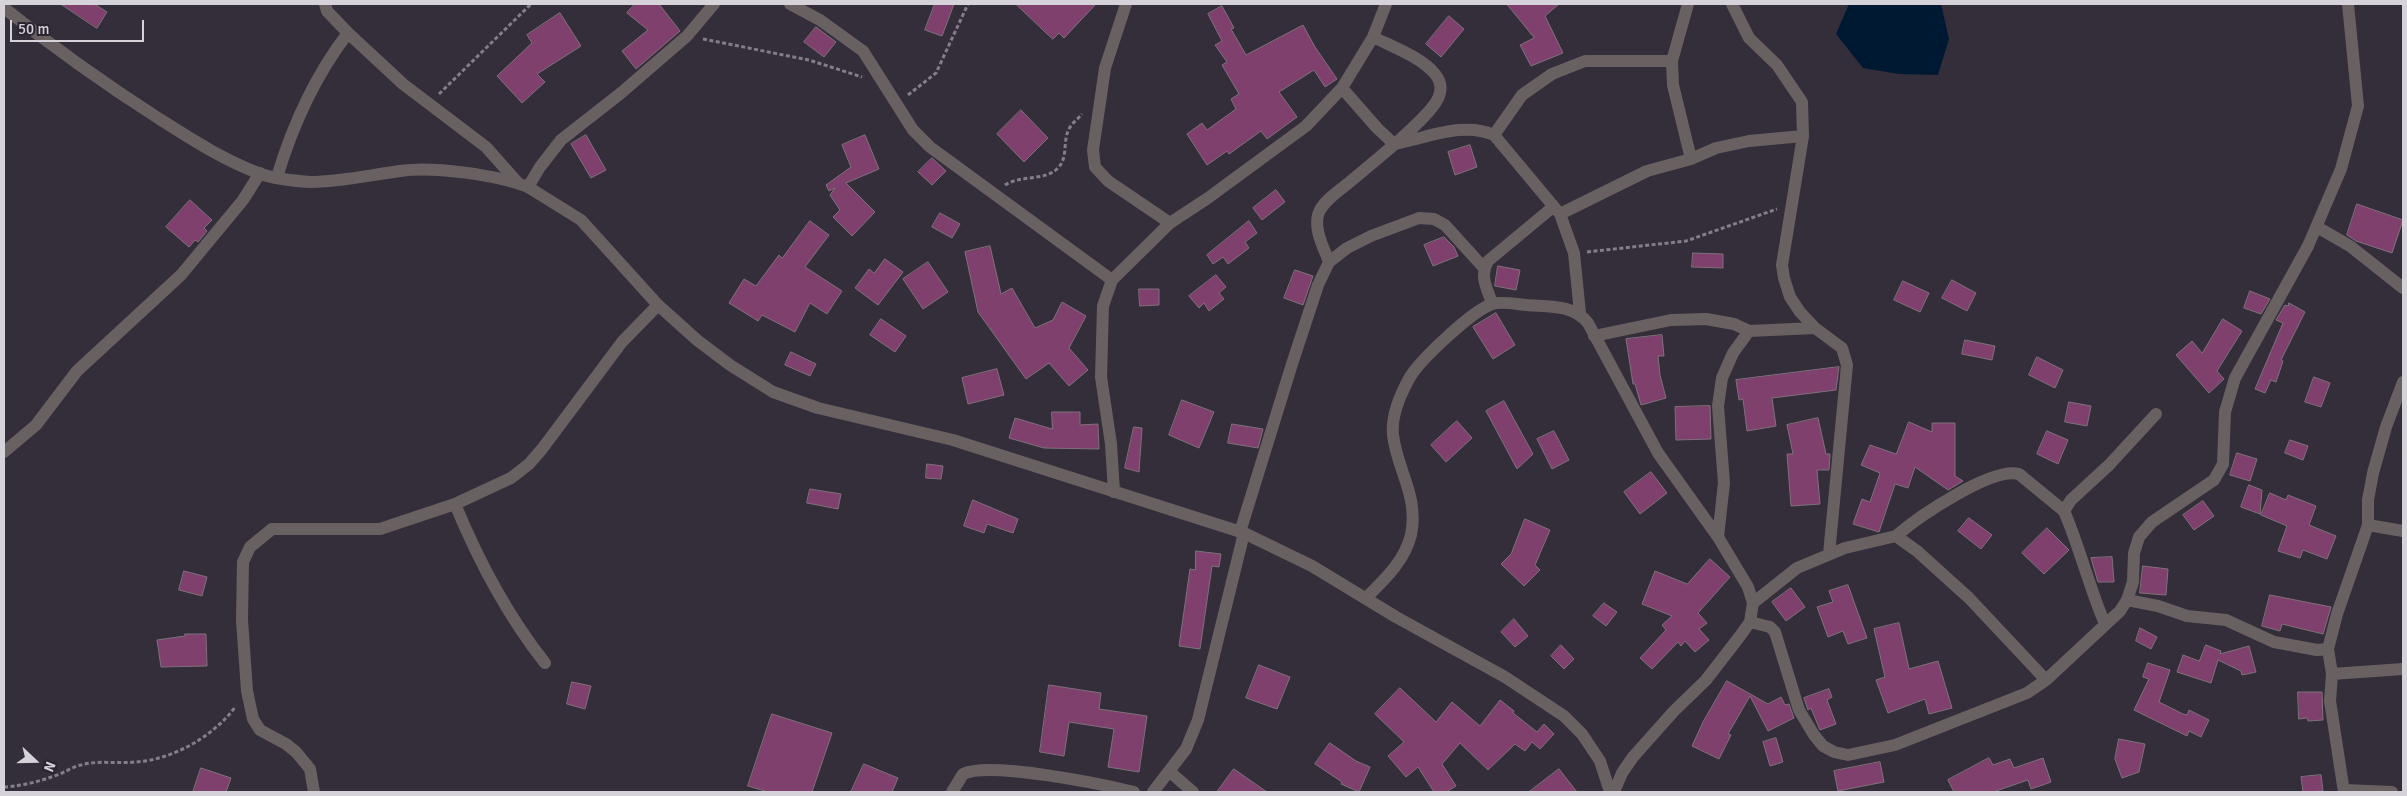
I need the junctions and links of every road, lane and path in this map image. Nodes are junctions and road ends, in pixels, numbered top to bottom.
1 (325, 4) edge
2 (531, 4) edge
3 (714, 4) edge
4 (790, 4) edge
5 (968, 4) edge
6 (1126, 4) edge
7 (1386, 4) edge
8 (1688, 4) edge
9 (1732, 4) edge
10 (2348, 4) edge
11 (4, 8) edge
12 (348, 33) junction
13 (687, 36) junction
14 (1373, 37) junction
15 (1672, 61) junction
16 (881, 83) junction
17 (1342, 88) junction
18 (1101, 97) junction
19 (430, 103) junction
20 (895, 104) junction
21 (1494, 135) junction
22 (1803, 136) junction
23 (1394, 144) junction
24 (1690, 158) junction
25 (260, 173) junction
26 (276, 176) junction
27 (523, 185) junction
28 (992, 194) junction
29 (1793, 204) junction
30 (1556, 210) junction
31 (1170, 223) junction
32 (2317, 226) junction
33 (1574, 253) junction
34 (1329, 262) junction
35 (1484, 268) junction
36 (1112, 280) junction
37 (2403, 288) edge
38 (1492, 303) junction
39 (658, 304) junction
40 (1580, 313) junction
41 (1815, 328) junction
42 (1749, 330) junction
43 (1594, 336) junction
44 (2403, 382) edge
45 (2156, 414) dead end
46 (4, 452) edge
47 (1114, 492) junction
48 (455, 504) junction
49 (2064, 511) junction
50 (2368, 525) junction
51 (2403, 531) edge
52 (1242, 532) junction
53 (1896, 536) junction
54 (1718, 537) junction
55 (1829, 554) junction
56 (1366, 598) junction
57 (2127, 600) junction
58 (1753, 604) junction
59 (1750, 622) junction
60 (2105, 624) junction
61 (2328, 649) junction
62 (545, 663) dead end
63 (2403, 669) edge
64 (2332, 674) junction
65 (2046, 680) junction
66 (246, 691) junction
67 (1170, 772) junction
68 (4, 787) edge
69 (2344, 791) edge
70 (314, 792) edge
71 (952, 792) edge
72 (1134, 792) edge
73 (1153, 792) edge
74 (1192, 792) edge
75 (1612, 792) edge
76 (2392, 792) edge

1 - 12 street
2 - 19 path
3 - 13 street
4 - 16 street
5 - 20 path
6 - 18 street
7 - 14 street
8 - 15 street
9 - 22 street
10 - 32 street
11 - 25 street
12 - 19 street
12 - 26 street
13 - 16 path
13 - 27 street
14 - 17 street
14 - 23 street
15 - 21 street
15 - 24 street
16 - 20 street
17 - 23 street
17 - 31 street
18 - 28 path
18 - 31 street
19 - 27 street
20 - 28 street
21 - 23 street
21 - 30 street
22 - 24 street
22 - 29 street
23 - 34 street
24 - 30 street
25 - 26 street
25 - 46 street
26 - 27 street
27 - 39 street
28 - 36 street
29 - 33 path
29 - 41 street
30 - 33 street
30 - 35 street
31 - 36 street
32 - 37 street
32 - 57 street
33 - 40 street
34 - 35 street
34 - 52 street
35 - 38 street
36 - 47 street
38 - 40 street
38 - 56 street
39 - 47 street
39 - 48 street
40 - 43 street
41 - 42 street
41 - 55 street
42 - 43 street
42 - 54 street
43 - 54 street
44 - 50 street
45 - 49 street
47 - 52 street
48 - 62 street
48 - 66 street
49 - 53 street
49 - 60 street
50 - 51 street
50 - 61 street
52 - 56 street
52 - 67 street
53 - 55 street
53 - 65 street
54 - 58 street
55 - 58 street
56 - 75 street
57 - 60 street
57 - 61 street
58 - 59 street
59 - 65 street
59 - 75 street
60 - 65 street
61 - 64 street
63 - 64 street
64 - 69 street
66 - 68 path
66 - 70 street
67 - 73 street
67 - 74 street
69 - 76 street
71 - 72 street

